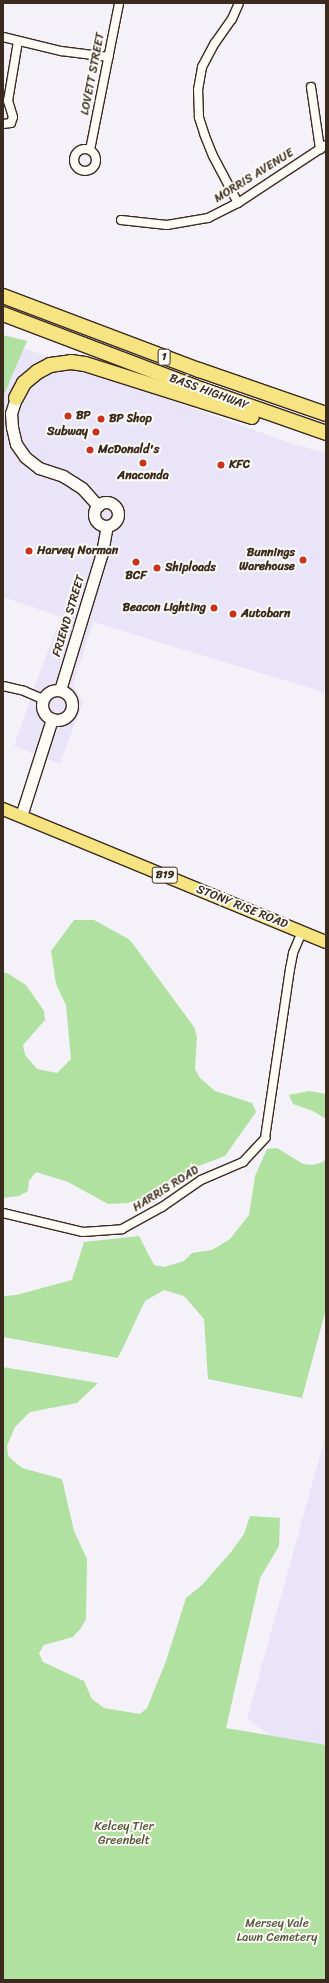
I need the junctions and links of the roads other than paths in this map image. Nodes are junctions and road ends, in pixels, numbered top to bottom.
1 (119, 3) edge
2 (239, 3) edge
3 (3, 38) edge
4 (18, 41) junction
5 (109, 57) junction
6 (311, 87) dead end
7 (5, 103) edge
8 (3, 124) edge
9 (323, 147) edge
10 (90, 150) dead end
11 (238, 203) junction
12 (121, 220) dead end
13 (3, 296) edge
14 (3, 314) edge
15 (16, 398) joint
16 (326, 414) edge
17 (323, 432) edge
18 (98, 506) junction
19 (107, 526) junction
20 (3, 686) edge
21 (60, 690) junction
22 (43, 698) junction
23 (52, 719) junction
24 (3, 809) edge
25 (21, 816) junction
26 (302, 932) junction
27 (326, 942) edge
28 (3, 1213) edge

1 - 5 street, LOVETT STREET
2 - 11 street
3 - 4 street
4 - 5 street
4 - 7 street
5 - 10 street, LOVETT STREET
6 - 9 street
7 - 8 street
9 - 11 street, MORRIS AVENUE
11 - 12 street, MORRIS AVENUE
13 - 16 highway, BASS HIGHWAY / 1
14 - 17 highway, BASS HIGHWAY / 1
15 - 17 highway
15 - 18 street
18 - 19 street
18 - 19 street
19 - 21 street, FRIEND STREET
20 - 22 street
21 - 22 street
21 - 23 street
22 - 23 street
23 - 25 street
24 - 25 main road, STONY RISE ROAD / B19
25 - 26 main road, STONY RISE ROAD / B19
26 - 27 main road, STONY RISE ROAD / B19
26 - 28 street, HARRIS ROAD

